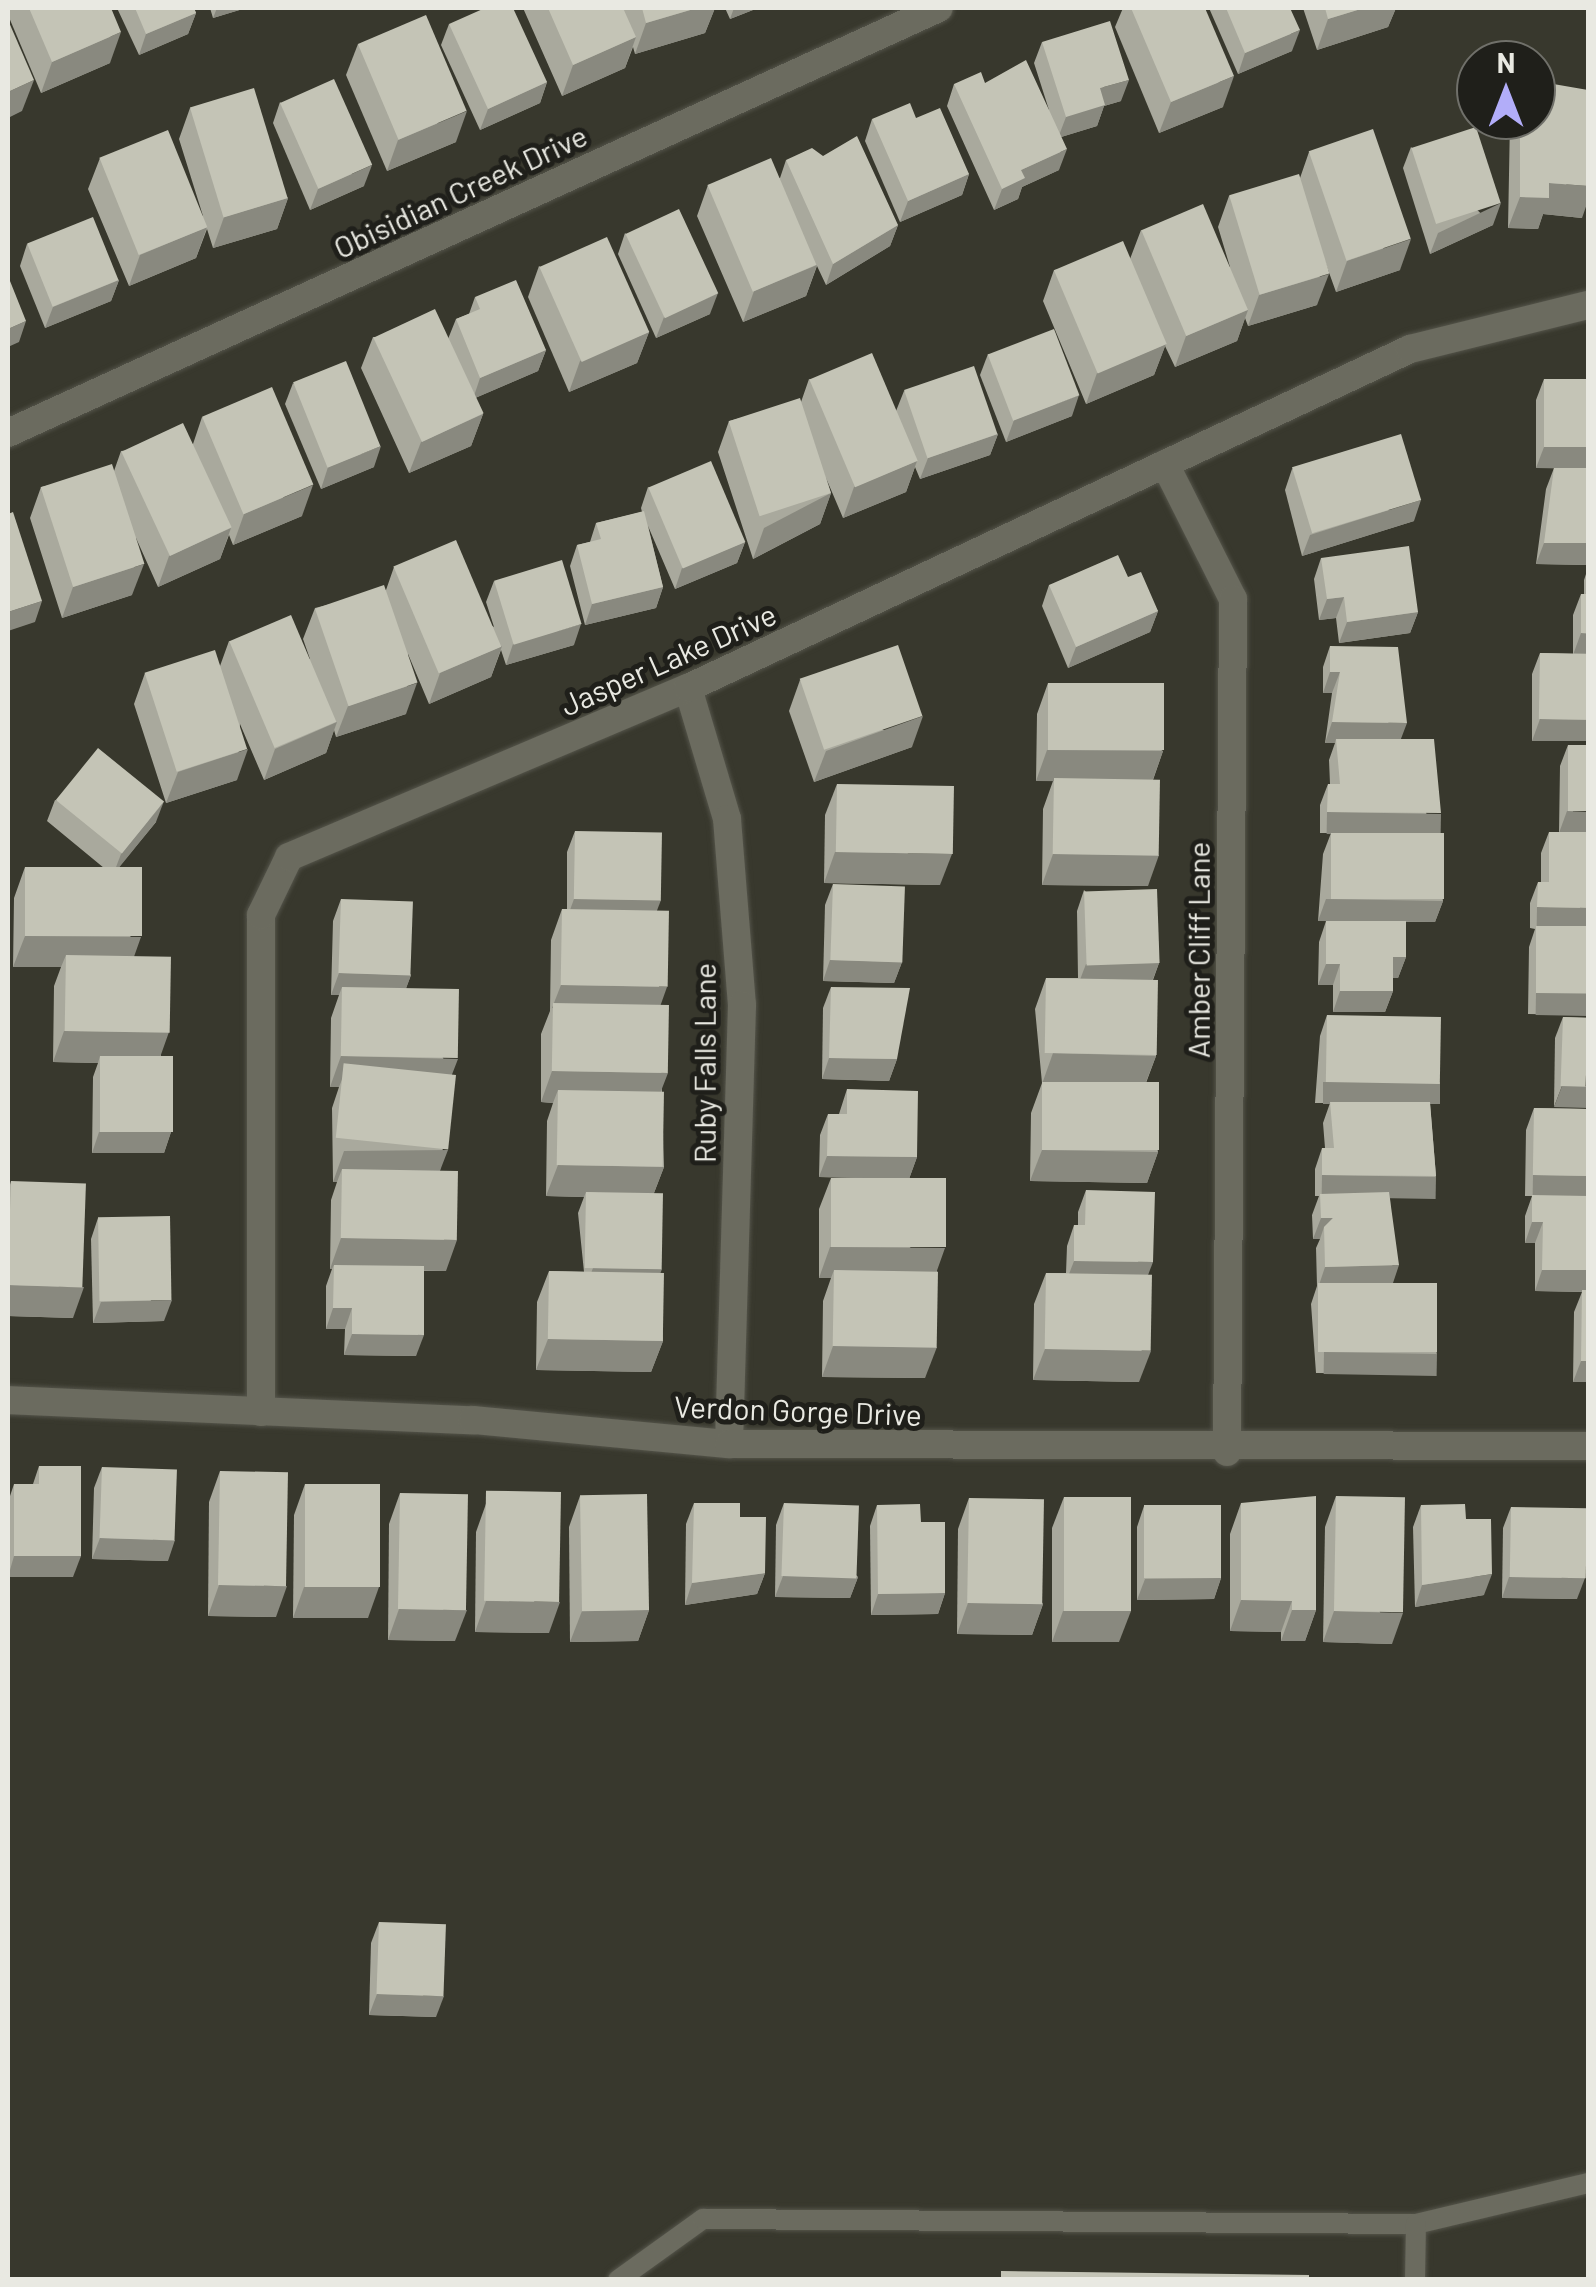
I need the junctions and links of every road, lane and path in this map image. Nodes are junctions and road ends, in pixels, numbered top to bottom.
1 (938, 8) edge
2 (1588, 305) edge
3 (8, 433) edge
4 (1165, 464) junction
5 (688, 688) junction
6 (8, 1400) edge
7 (262, 1412) junction
8 (729, 1444) junction
9 (1588, 1446) edge
10 (1227, 1452) junction
11 (1588, 2183) edge
12 (1416, 2224) junction
13 (618, 2280) edge
14 (1415, 2280) edge

1 - 3 street, Obisidian Creek Drive
2 - 4 street, Jasper Lake Drive
4 - 5 street, Jasper Lake Drive
4 - 10 street, Amber Cliff Lane
5 - 7 street, Jasper Lake Drive
5 - 8 street, Ruby Falls Lane
6 - 7 street, Verdon Gorge Drive
7 - 8 street, Verdon Gorge Drive
8 - 10 street, Verdon Gorge Drive
9 - 10 street, Verdon Gorge Drive
11 - 12 lane
12 - 13 lane
12 - 14 lane

